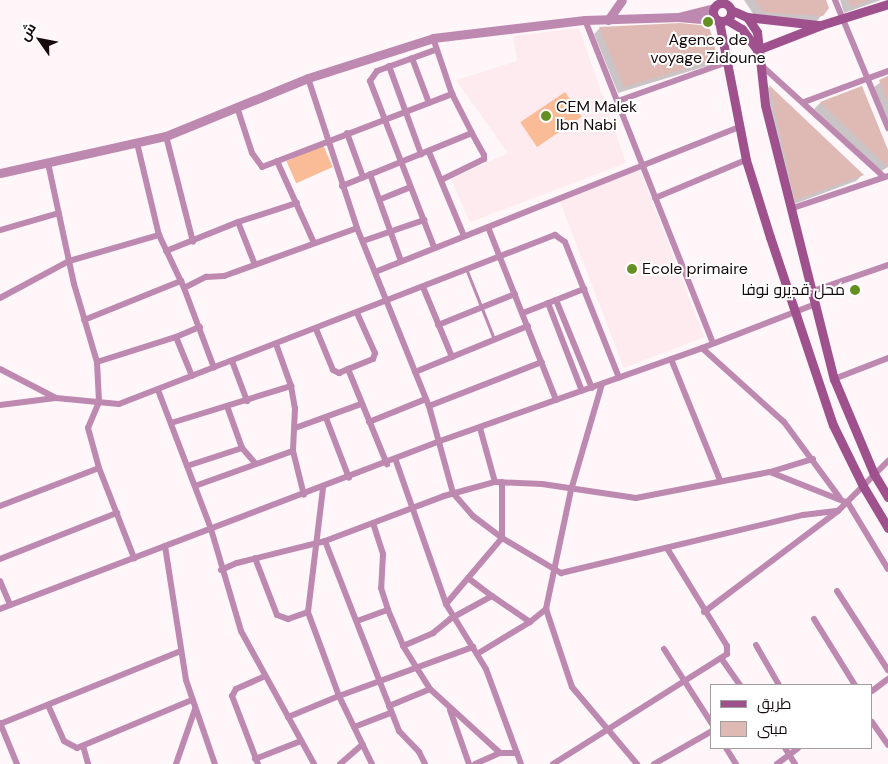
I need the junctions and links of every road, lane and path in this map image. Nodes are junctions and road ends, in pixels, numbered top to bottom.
1 (622, 0) edge
2 (835, 0) edge
3 (888, 4) edge
4 (714, 5) edge
5 (731, 10) junction
6 (678, 17) junction
7 (746, 17) junction
8 (585, 20) junction
9 (608, 20) junction
10 (721, 20) junction
11 (843, 20) junction
12 (821, 25) junction
13 (433, 38) junction
14 (436, 50) junction
15 (757, 50) junction
16 (412, 58) junction
17 (725, 63) junction
18 (758, 63) junction
19 (389, 66) junction
20 (888, 70) edge
21 (308, 78) junction
22 (868, 78) junction
23 (452, 94) junction
24 (618, 101) junction
25 (804, 102) junction
26 (430, 103) junction
27 (237, 107) junction
28 (406, 112) junction
29 (385, 121) junction
30 (739, 127) junction
31 (888, 128) edge
32 (346, 133) junction
33 (472, 133) junction
34 (166, 136) junction
35 (327, 140) junction
36 (137, 143) junction
37 (429, 152) junction
38 (421, 154) junction
39 (746, 160) junction
40 (276, 161) junction
41 (400, 161) junction
42 (48, 163) junction
43 (642, 167) junction
44 (0, 173) edge
45 (366, 175) junction
46 (886, 177) edge
47 (441, 180) junction
48 (342, 186) junction
49 (410, 187) junction
50 (655, 198) junction
51 (381, 199) junction
52 (296, 204) junction
53 (790, 209) junction
54 (59, 213) junction
55 (424, 220) junction
56 (238, 222) junction
57 (488, 227) junction
58 (357, 228) junction
59 (0, 230) edge
60 (392, 231) junction
61 (159, 235) junction
62 (464, 236) junction
63 (363, 241) junction
64 (193, 242) junction
65 (314, 243) junction
66 (434, 247) junction
67 (166, 251) junction
68 (501, 257) junction
69 (69, 261) junction
70 (401, 261) junction
71 (255, 265) junction
72 (888, 265) edge
73 (466, 271) junction
74 (375, 272) junction
75 (181, 281) junction
76 (423, 287) junction
77 (184, 288) junction
78 (584, 289) junction
79 (810, 292) junction
80 (515, 294) junction
81 (0, 298) edge
82 (556, 300) junction
83 (384, 302) junction
84 (548, 303) junction
85 (813, 304) junction
86 (481, 307) junction
87 (796, 311) junction
88 (357, 313) junction
89 (523, 313) junction
90 (84, 320) junction
91 (438, 325) junction
92 (528, 326) junction
93 (200, 327) junction
94 (316, 329) junction
95 (176, 337) junction
96 (494, 340) junction
97 (713, 343) junction
98 (276, 344) junction
99 (702, 348) junction
100 (452, 357) junction
101 (888, 358) edge
102 (671, 359) junction
103 (232, 361) junction
104 (97, 362) junction
105 (542, 362) junction
106 (214, 368) junction
107 (0, 369) edge
108 (348, 370) junction
109 (415, 372) junction
110 (192, 376) junction
111 (618, 378) junction
112 (834, 379) junction
113 (602, 384) junction
114 (291, 386) junction
115 (592, 388) junction
116 (158, 390) junction
117 (582, 391) junction
118 (56, 398) junction
119 (426, 399) junction
120 (556, 400) junction
121 (247, 401) junction
122 (99, 402) junction
123 (361, 404) junction
124 (0, 405) edge
125 (227, 406) junction
126 (429, 406) junction
127 (326, 418) junction
128 (369, 422) junction
129 (171, 423) junction
130 (295, 428) junction
131 (480, 428) junction
132 (440, 441) junction
133 (242, 448) junction
134 (293, 451) junction
135 (813, 459) junction
136 (396, 461) junction
137 (888, 461) edge
138 (256, 464) junction
139 (387, 464) junction
140 (187, 466) junction
141 (99, 468) junction
142 (770, 472) junction
143 (874, 474) junction
144 (350, 478) junction
145 (720, 480) junction
146 (499, 482) junction
147 (195, 486) junction
148 (862, 486) junction
149 (323, 488) junction
150 (571, 490) junction
151 (453, 493) junction
152 (304, 495) junction
153 (888, 497) edge
154 (841, 499) junction
155 (848, 503) junction
156 (0, 506) edge
157 (412, 509) junction
158 (838, 512) junction
159 (117, 513) junction
160 (373, 523) junction
161 (888, 528) edge
162 (211, 529) junction
163 (502, 538) junction
164 (325, 541) junction
165 (315, 542) junction
166 (165, 546) junction
167 (667, 548) junction
168 (134, 558) junction
169 (255, 558) junction
170 (0, 559) edge
171 (888, 569) edge
172 (221, 570) junction
173 (554, 571) junction
174 (468, 578) junction
175 (0, 581) edge
176 (838, 591) dead end
177 (492, 596) junction
178 (446, 604) junction
179 (10, 605) junction
180 (0, 609) edge
181 (546, 609) junction
182 (388, 610) junction
183 (308, 612) junction
184 (704, 612) junction
185 (454, 617) junction
186 (814, 619) dead end
187 (357, 621) junction
188 (530, 622) junction
189 (756, 645) dead end
190 (403, 646) junction
191 (664, 649) dead end
192 (475, 650) junction
193 (181, 652) junction
194 (721, 658) junction
195 (418, 669) junction
196 (888, 670) edge
197 (264, 676) junction
198 (888, 679) edge
199 (379, 682) junction
200 (684, 682) junction
201 (739, 684) edge
202 (778, 684) edge
203 (854, 684) edge
204 (430, 689) junction
205 (873, 690) edge
206 (339, 696) junction
207 (192, 700) junction
208 (48, 705) junction
209 (389, 706) junction
210 (450, 708) junction
211 (195, 709) junction
212 (392, 713) junction
213 (288, 717) junction
214 (710, 721) edge
215 (873, 723) edge
216 (0, 724) edge
217 (354, 727) junction
218 (607, 729) junction
219 (710, 732) edge
220 (301, 741) junction
221 (363, 744) junction
222 (888, 745) edge
223 (83, 746) junction
224 (727, 749) edge
225 (786, 749) edge
226 (796, 749) edge
227 (500, 753) junction
228 (517, 753) junction
229 (789, 754) junction
230 (256, 761) edge
231 (176, 762) edge
232 (17, 764) edge
233 (88, 764) edge
234 (168, 764) edge
235 (215, 764) edge
236 (314, 764) edge
237 (340, 764) edge
238 (372, 764) edge
239 (425, 764) edge
240 (469, 764) edge
241 (475, 764) edge
242 (521, 764) edge
243 (553, 764) edge
244 (637, 764) edge
245 (654, 764) edge
246 (736, 764) edge
247 (777, 764) edge
248 (795, 764) edge

1 - 9 street
2 - 11 street
3 - 11 main road
4 - 5 main road
4 - 6 street
4 - 10 main road
5 - 7 main road
5 - 10 main road
6 - 9 street
6 - 10 street
7 - 12 main road
7 - 15 main road
8 - 9 street
8 - 13 street
8 - 24 street
10 - 15 main road
10 - 17 main road
11 - 12 main road
11 - 22 street
12 - 15 main road
13 - 14 street
13 - 21 street
14 - 16 street
14 - 23 street
15 - 18 main road
16 - 19 street
16 - 26 street
17 - 24 street
17 - 30 main road
18 - 25 street
18 - 53 main road
19 - 28 street
19 - 29 street
20 - 22 street
21 - 27 street
21 - 35 street
22 - 25 street
22 - 31 street
23 - 26 street
23 - 33 street
24 - 43 street
25 - 46 street
26 - 28 street
27 - 34 street
27 - 40 street
28 - 29 street
28 - 38 street
29 - 32 street
29 - 41 street
30 - 39 main road
30 - 43 street
32 - 35 street
32 - 45 street
33 - 37 street
33 - 47 street
34 - 36 street
34 - 64 street
35 - 40 street
35 - 48 street
36 - 42 street
36 - 61 street
37 - 38 street
37 - 47 street
38 - 41 street
39 - 50 street
39 - 87 main road
40 - 52 street
41 - 45 street
41 - 49 street
42 - 44 street
42 - 54 street
43 - 50 street
43 - 57 street
45 - 48 street
45 - 51 street
46 - 53 street
47 - 62 street
48 - 58 street
49 - 51 street
49 - 55 street
50 - 97 street
51 - 60 street
52 - 56 street
52 - 65 street
53 - 79 main road
54 - 59 street
54 - 69 street
55 - 60 street
55 - 66 street
56 - 64 street
56 - 71 street
57 - 62 street
57 - 68 street
58 - 63 street
58 - 65 street
60 - 63 street
60 - 70 street
61 - 67 street
61 - 69 street
62 - 66 street
63 - 74 street
64 - 67 street
65 - 71 street
66 - 70 street
67 - 75 street
68 - 73 street
68 - 78 street
68 - 80 street
69 - 81 street
69 - 90 street
70 - 74 street
71 - 77 street
72 - 79 street
73 - 76 street
73 - 86 lane
74 - 83 street
75 - 77 street
75 - 90 street
76 - 83 street
76 - 91 street
77 - 93 street
78 - 82 street
78 - 111 street
79 - 85 main road
80 - 86 street
80 - 89 street
82 - 84 street
82 - 115 street
83 - 88 street
83 - 109 street
84 - 89 street
84 - 117 street
85 - 87 street
85 - 112 main road
86 - 91 street
86 - 96 lane
87 - 97 street
87 - 148 main road
88 - 94 street
88 - 108 street
89 - 92 street
90 - 104 street
91 - 100 street
92 - 96 street
92 - 105 street
93 - 95 street
93 - 106 street
94 - 98 street
94 - 108 street
95 - 104 street
95 - 110 street
96 - 100 street
97 - 99 street
98 - 103 street
98 - 114 street
99 - 102 street
99 - 135 street
100 - 109 street
101 - 112 street
102 - 111 street
102 - 145 street
103 - 106 street
103 - 121 street
104 - 122 street
105 - 120 street
105 - 126 street
106 - 110 street
107 - 118 street
108 - 123 street
109 - 119 street
110 - 116 street
111 - 113 street
112 - 143 main road
113 - 115 street
113 - 150 street
114 - 121 street
114 - 130 street
115 - 117 street
116 - 122 street
116 - 129 street
117 - 120 street
118 - 122 street
118 - 124 street
119 - 126 street
119 - 128 street
120 - 131 street
121 - 125 street
122 - 141 street
123 - 127 street
123 - 128 street
125 - 129 street
125 - 133 street
126 - 132 street
127 - 130 street
127 - 144 street
128 - 139 street
129 - 140 street
130 - 134 street
131 - 132 street
131 - 146 street
132 - 136 street
132 - 151 street
133 - 138 street
133 - 140 street
134 - 138 street
134 - 152 street
135 - 142 street
135 - 154 street
136 - 139 street
136 - 157 street
137 - 143 street
138 - 147 street
139 - 144 street
140 - 147 street
141 - 156 street
141 - 159 street
142 - 145 street
142 - 154 street
143 - 148 street
143 - 153 main road
144 - 149 street
145 - 150 street
146 - 150 street
146 - 151 street
146 - 163 street
147 - 162 street
148 - 155 street
148 - 161 main road
149 - 152 street
149 - 165 street
150 - 173 street
151 - 157 street
151 - 163 street
152 - 162 street
154 - 155 street
155 - 158 street
155 - 171 street
157 - 160 street
157 - 178 street
158 - 167 street
158 - 184 street
159 - 168 street
159 - 170 street
160 - 164 street
160 - 182 street
162 - 166 street
162 - 172 street
163 - 173 street
163 - 174 street
164 - 165 street
164 - 187 street
165 - 169 street
165 - 183 street
166 - 168 street
166 - 193 street
167 - 173 street
167 - 184 street
168 - 179 street
169 - 172 street
169 - 183 street
172 - 197 street
173 - 181 street
174 - 177 street
174 - 178 street
175 - 179 street
176 - 196 street
177 - 185 street
177 - 188 street
178 - 185 street
179 - 180 street
181 - 188 street
181 - 218 street
182 - 187 street
182 - 190 street
183 - 206 street
184 - 194 street
185 - 190 street
185 - 192 street
186 - 203 street
187 - 199 street
188 - 192 street
189 - 202 street
190 - 195 street
191 - 200 street
192 - 195 street
192 - 228 street
193 - 207 street
193 - 208 street
194 - 200 street
194 - 201 street
195 - 199 street
195 - 204 street
197 - 213 street
197 - 230 street
198 - 205 street
199 - 206 street
199 - 209 street
200 - 214 street
200 - 218 street
204 - 209 street
204 - 210 street
206 - 213 street
206 - 217 street
207 - 211 street
207 - 223 street
208 - 216 street
208 - 223 street
209 - 212 street
210 - 227 street
210 - 240 street
211 - 231 street
211 - 235 street
212 - 217 street
212 - 239 street
213 - 220 street
215 - 222 street
216 - 232 street
217 - 221 street
218 - 243 street
218 - 244 street
219 - 245 street
220 - 230 street
220 - 236 street
221 - 237 street
221 - 238 street
223 - 233 street
224 - 246 street
225 - 229 street
226 - 229 street
227 - 228 street
227 - 241 street
228 - 242 street
229 - 247 street
229 - 248 street
231 - 234 street

